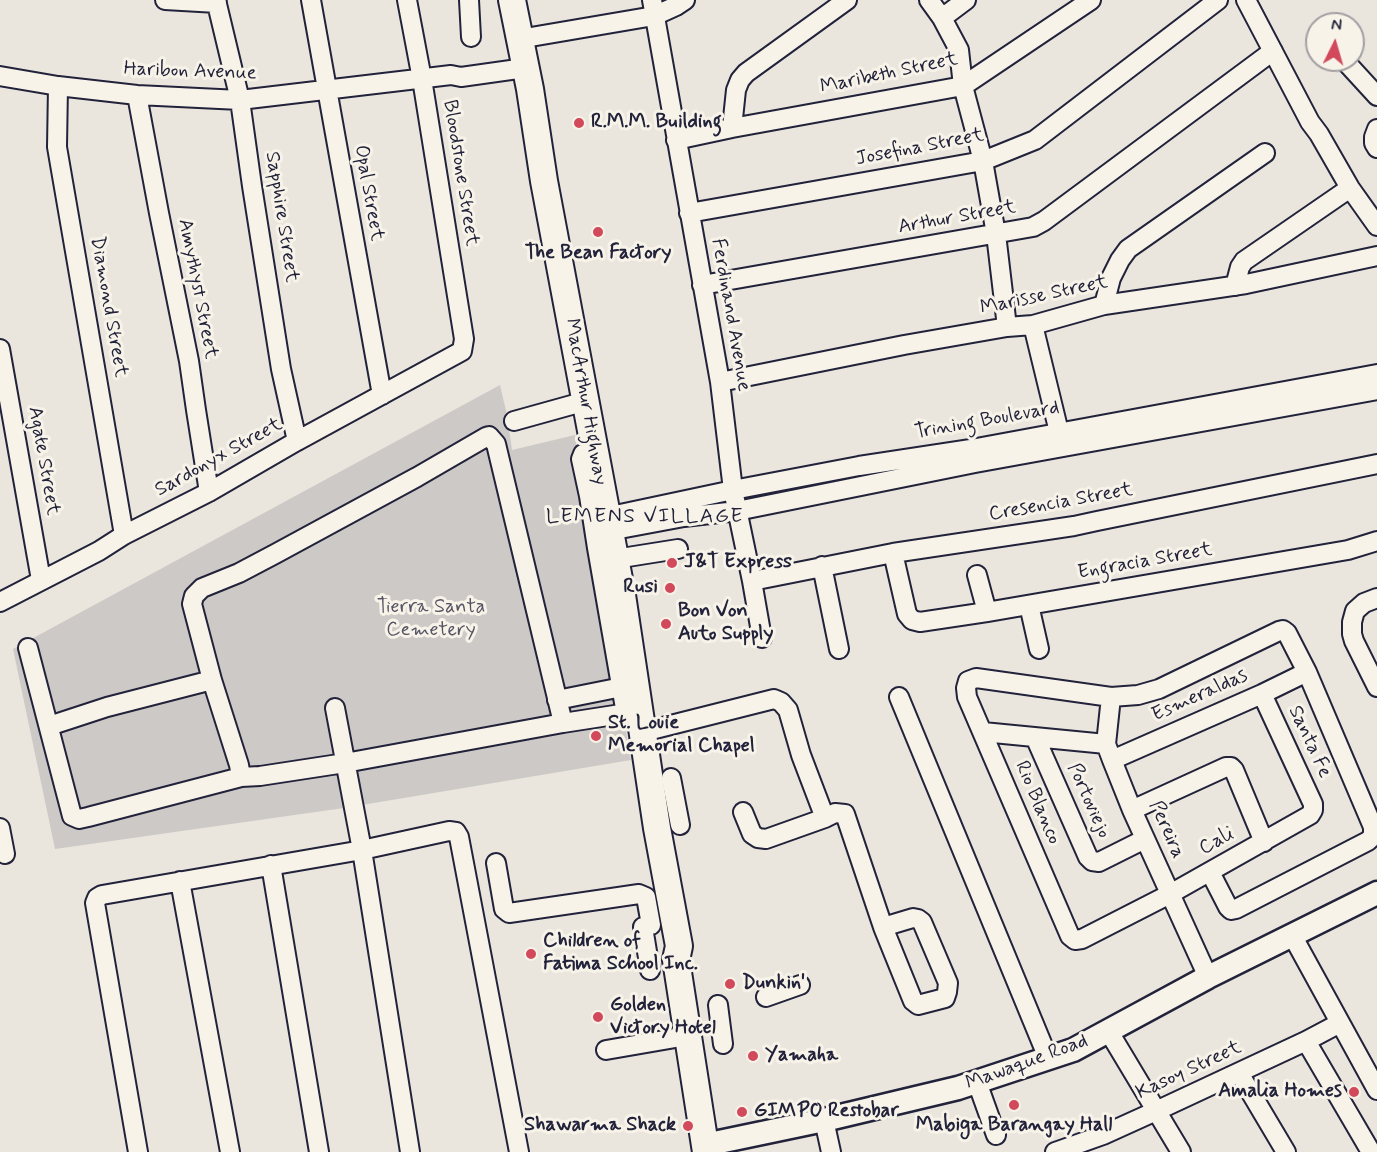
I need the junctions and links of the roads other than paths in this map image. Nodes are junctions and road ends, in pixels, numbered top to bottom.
1 (165, 0) edge
2 (311, 0) edge
3 (407, 0) edge
4 (469, 0) edge
5 (512, 0) edge
6 (685, 0) edge
7 (847, 0) edge
8 (929, 0) edge
9 (966, 0) edge
10 (1090, 0) edge
11 (1218, 0) edge
12 (1246, 0) edge
13 (217, 1) edge
14 (653, 8) edge
15 (942, 18) junction
16 (471, 38) dead end
17 (1273, 51) junction
18 (523, 56) junction
19 (1355, 72) edge
20 (0, 76) edge
21 (422, 79) junction
22 (58, 86) junction
23 (963, 86) junction
24 (327, 90) junction
25 (137, 95) junction
26 (1377, 96) edge
27 (240, 100) junction
28 (732, 128) junction
29 (1377, 129) edge
30 (676, 140) junction
31 (1377, 148) edge
32 (1265, 153) dead end
33 (983, 161) junction
34 (1350, 188) junction
35 (689, 213) junction
36 (1377, 226) edge
37 (996, 234) junction
38 (1377, 256) edge
39 (702, 285) junction
40 (1235, 286) junction
41 (1104, 305) junction
42 (1033, 325) junction
43 (1007, 327) junction
44 (0, 349) edge
45 (460, 353) joint
46 (1377, 374) edge
47 (720, 382) junction
48 (1377, 390) edge
49 (382, 395) junction
50 (586, 401) junction
51 (514, 420) dead end
52 (1067, 436) junction
53 (297, 441) junction
54 (973, 456) junction
55 (1377, 464) edge
56 (859, 466) junction
57 (863, 485) junction
58 (733, 490) junction
59 (209, 492) junction
60 (737, 511) junction
61 (124, 535) junction
62 (606, 535) junction
63 (1377, 542) edge
64 (678, 549) dead end
65 (893, 553) junction
66 (822, 566) junction
67 (977, 575) dead end
68 (41, 580) junction
69 (752, 581) junction
70 (1377, 598) edge
71 (0, 602) edge
72 (1029, 605) junction
73 (987, 612) junction
74 (762, 638) dead end
75 (28, 648) dead end
76 (839, 649) dead end
77 (1038, 649) dead end
78 (1307, 672) junction
79 (212, 680) junction
80 (629, 685) junction
81 (1377, 687) edge
82 (1262, 694) junction
83 (899, 698) dead end
84 (1111, 698) junction
85 (557, 700) junction
86 (335, 708) dead end
87 (637, 719) junction
88 (563, 723) junction
89 (49, 726) junction
90 (982, 732) junction
91 (1035, 737) junction
92 (1109, 752) junction
93 (345, 763) junction
94 (241, 777) junction
95 (671, 778) dead end
96 (1132, 810) junction
97 (1313, 810) joint
98 (743, 812) dead end
99 (825, 818) junction
100 (680, 825) dead end
101 (0, 828) edge
102 (1146, 839) junction
103 (1264, 842) junction
104 (362, 850) junction
105 (5, 854) dead end
106 (496, 862) dead end
107 (272, 865) junction
108 (1210, 872) junction
109 (180, 881) junction
110 (1377, 893) edge
111 (1170, 894) junction
112 (883, 927) junction
113 (1292, 935) junction
114 (1075, 940) joint
115 (679, 946) junction
116 (650, 969) dead end
117 (1208, 977) junction
118 (800, 986) dead end
119 (766, 997) dead end
120 (718, 1005) dead end
121 (1340, 1023) junction
122 (1109, 1032) junction
123 (687, 1036) junction
124 (1306, 1041) junction
125 (723, 1044) dead end
126 (606, 1050) dead end
127 (1048, 1058) junction
128 (1239, 1073) junction
129 (977, 1082) junction
130 (1377, 1090) edge
131 (1156, 1111) junction
132 (824, 1120) junction
133 (996, 1135) dead end
134 (1104, 1143) edge
135 (715, 1149) edge
136 (138, 1152) edge
137 (230, 1152) edge
138 (319, 1152) edge
139 (410, 1152) edge
140 (519, 1152) edge
141 (831, 1152) edge
142 (1055, 1152) edge
143 (1181, 1152) edge
144 (1286, 1152) edge
145 (1371, 1152) edge

1 - 13 street
2 - 24 street, Opal Street
3 - 21 street, Bloodstone Street
4 - 16 street
5 - 18 highway, MacArthur Highway
6 - 14 street, Haribon Avenue
7 - 28 street
8 - 15 street
9 - 15 street
10 - 23 street, Maribeth Street
11 - 33 street, Josefina Street
12 - 17 street
13 - 27 street, Sapphire Street
14 - 18 street, Haribon Avenue
14 - 30 street, Ferdinand Avenue
15 - 23 street
17 - 34 street
17 - 37 street, Arthur Street
18 - 21 street, Haribon Avenue
18 - 50 highway, MacArthur Highway
19 - 26 street
20 - 22 street, Haribon Avenue
21 - 24 street, Haribon Avenue
21 - 45 street, Bloodstone Street
22 - 25 street, Haribon Avenue
22 - 61 street, Diamond Street
23 - 28 street, Maribeth Street
23 - 33 street
24 - 27 street, Haribon Avenue
24 - 49 street, Opal Street
25 - 27 street, Haribon Avenue
25 - 59 street, Amythyst Street
27 - 53 street, Sapphire Street
28 - 30 street, Maribeth Street
29 - 31 street
30 - 35 street, Ferdinand Avenue
32 - 41 street
33 - 35 street, Josefina Street
33 - 37 street
34 - 36 street
34 - 40 street
35 - 39 street, Ferdinand Avenue
37 - 39 street, Arthur Street
37 - 43 street
38 - 40 street, Marisse Street
39 - 47 street, Ferdinand Avenue
40 - 41 street, Marisse Street
41 - 42 street, Marisse Street
42 - 43 street, Marisse Street
42 - 52 street
43 - 47 street, Marisse Street
44 - 68 street, Agate Street
45 - 49 street, Sardonyx Street
46 - 52 street, Trining Boulevard
47 - 58 street, Ferdinand Avenue
48 - 52 street, Trining Boulevard
49 - 53 street, Sardonyx Street
50 - 51 street
50 - 62 highway, MacArthur Highway
52 - 54 street, Trining Boulevard
53 - 59 street, Sardonyx Street
54 - 56 street, Trining Boulevard
54 - 57 street, Trining Boulevard
55 - 65 street, Cresencia Street
56 - 57 street
56 - 58 street, Trining Boulevard
57 - 60 street, Trining Boulevard
58 - 60 street, Ferdinand Avenue
58 - 62 street, Trining Boulevard
59 - 61 street, Sardonyx Street
60 - 62 street, Trining Boulevard
60 - 69 street, Ferdinand Avenue
61 - 68 street, Sardonyx Street
62 - 64 street
62 - 80 highway, MacArthur Highway
63 - 72 street, Engracia Street
65 - 66 street, Cresencia Street
65 - 73 street, Engracia Street
66 - 69 street, Cresencia Street
66 - 76 street
67 - 73 street
68 - 71 street, Sardonyx Street
69 - 74 street, Ferdinand Avenue
70 - 81 street
72 - 73 street, Engracia Street
72 - 77 street
75 - 89 street
78 - 82 street, Esmeraldas
78 - 84 street
78 - 108 street
79 - 85 street
79 - 89 street
79 - 94 street
80 - 85 street
80 - 87 highway, MacArthur Highway
82 - 92 street, Esmeraldas
82 - 97 street, Santa Fe
83 - 127 street
84 - 90 street, Rio Blanco
84 - 92 street, Pereira
85 - 88 street
86 - 93 street
87 - 88 street
87 - 99 street
87 - 115 highway, MacArthur Highway
88 - 93 street
89 - 94 street
90 - 91 street
90 - 114 street, Rio Blanco
91 - 92 street
91 - 102 street, Portoviejo
92 - 96 street, Pereira
93 - 94 street
93 - 104 street
95 - 100 street
96 - 102 street, Pereira
96 - 103 street
97 - 103 street, Cali
98 - 99 street
99 - 112 street
101 - 105 street
102 - 111 street, Pereira
103 - 108 street, Cali
104 - 107 street
104 - 139 street
104 - 140 street
106 - 116 street
107 - 109 street
107 - 138 street
108 - 111 street, Cali
109 - 136 street
109 - 137 street
110 - 113 main road, Mawaque Road
111 - 114 street, Cali
111 - 117 street, Pereira
112 - 112 street
113 - 117 main road, Mawaque Road
113 - 121 street
115 - 123 highway, MacArthur Highway
115 - 135 highway, MacArthur Highway
117 - 122 main road, Mawaque Road
118 - 119 street
120 - 125 street
121 - 124 street, Kasoy Street
121 - 130 street
122 - 127 main road, Mawaque Road
122 - 131 street
123 - 126 street
123 - 135 highway, MacArthur Highway
124 - 128 street, Kasoy Street
124 - 145 street
127 - 129 main road, Mawaque Road
128 - 131 street, Kasoy Street
128 - 144 street
129 - 132 main road, Mawaque Road
129 - 133 street
131 - 134 street, Kasoy Street
131 - 143 street
132 - 135 main road, Mawaque Road
132 - 141 street
134 - 142 street, Kasoy Street

